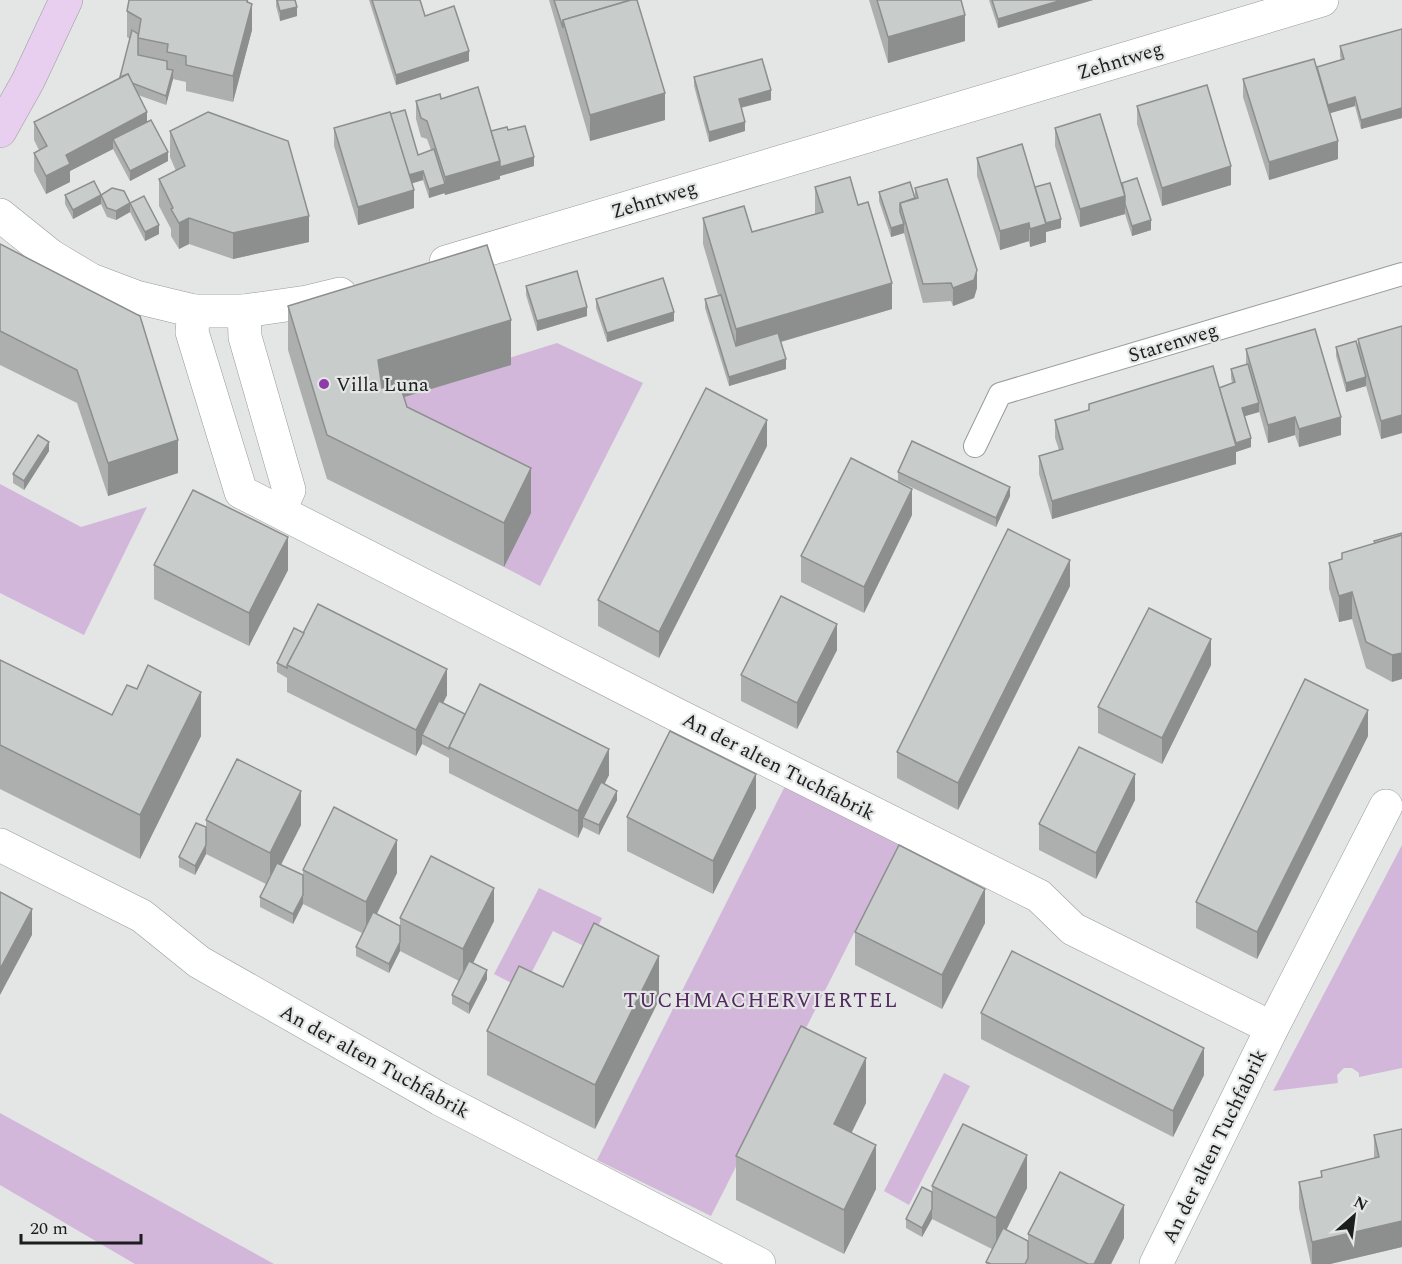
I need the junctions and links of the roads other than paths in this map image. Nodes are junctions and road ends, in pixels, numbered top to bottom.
1 (66, 0) edge
2 (1322, 0) edge
3 (0, 131) edge
4 (0, 214) edge
5 (416, 272) edge
6 (1402, 274) edge
7 (371, 286) edge
8 (244, 310) junction
9 (194, 311) junction
10 (975, 446) dead end
11 (279, 511) junction
12 (1386, 806) dead end
13 (0, 845) edge
14 (1272, 1028) junction
15 (759, 1264) edge
16 (1156, 1264) edge

1 - 3 street
2 - 5 street, Zehntweg
4 - 9 street
6 - 10 lane, Starenweg
7 - 8 street
8 - 9 street
8 - 11 street
9 - 11 street, An der alten Tuchfabrik
11 - 14 street, An der alten Tuchfabrik
12 - 14 street, An der alten Tuchfabrik
13 - 15 street, An der alten Tuchfabrik
14 - 16 street, An der alten Tuchfabrik

